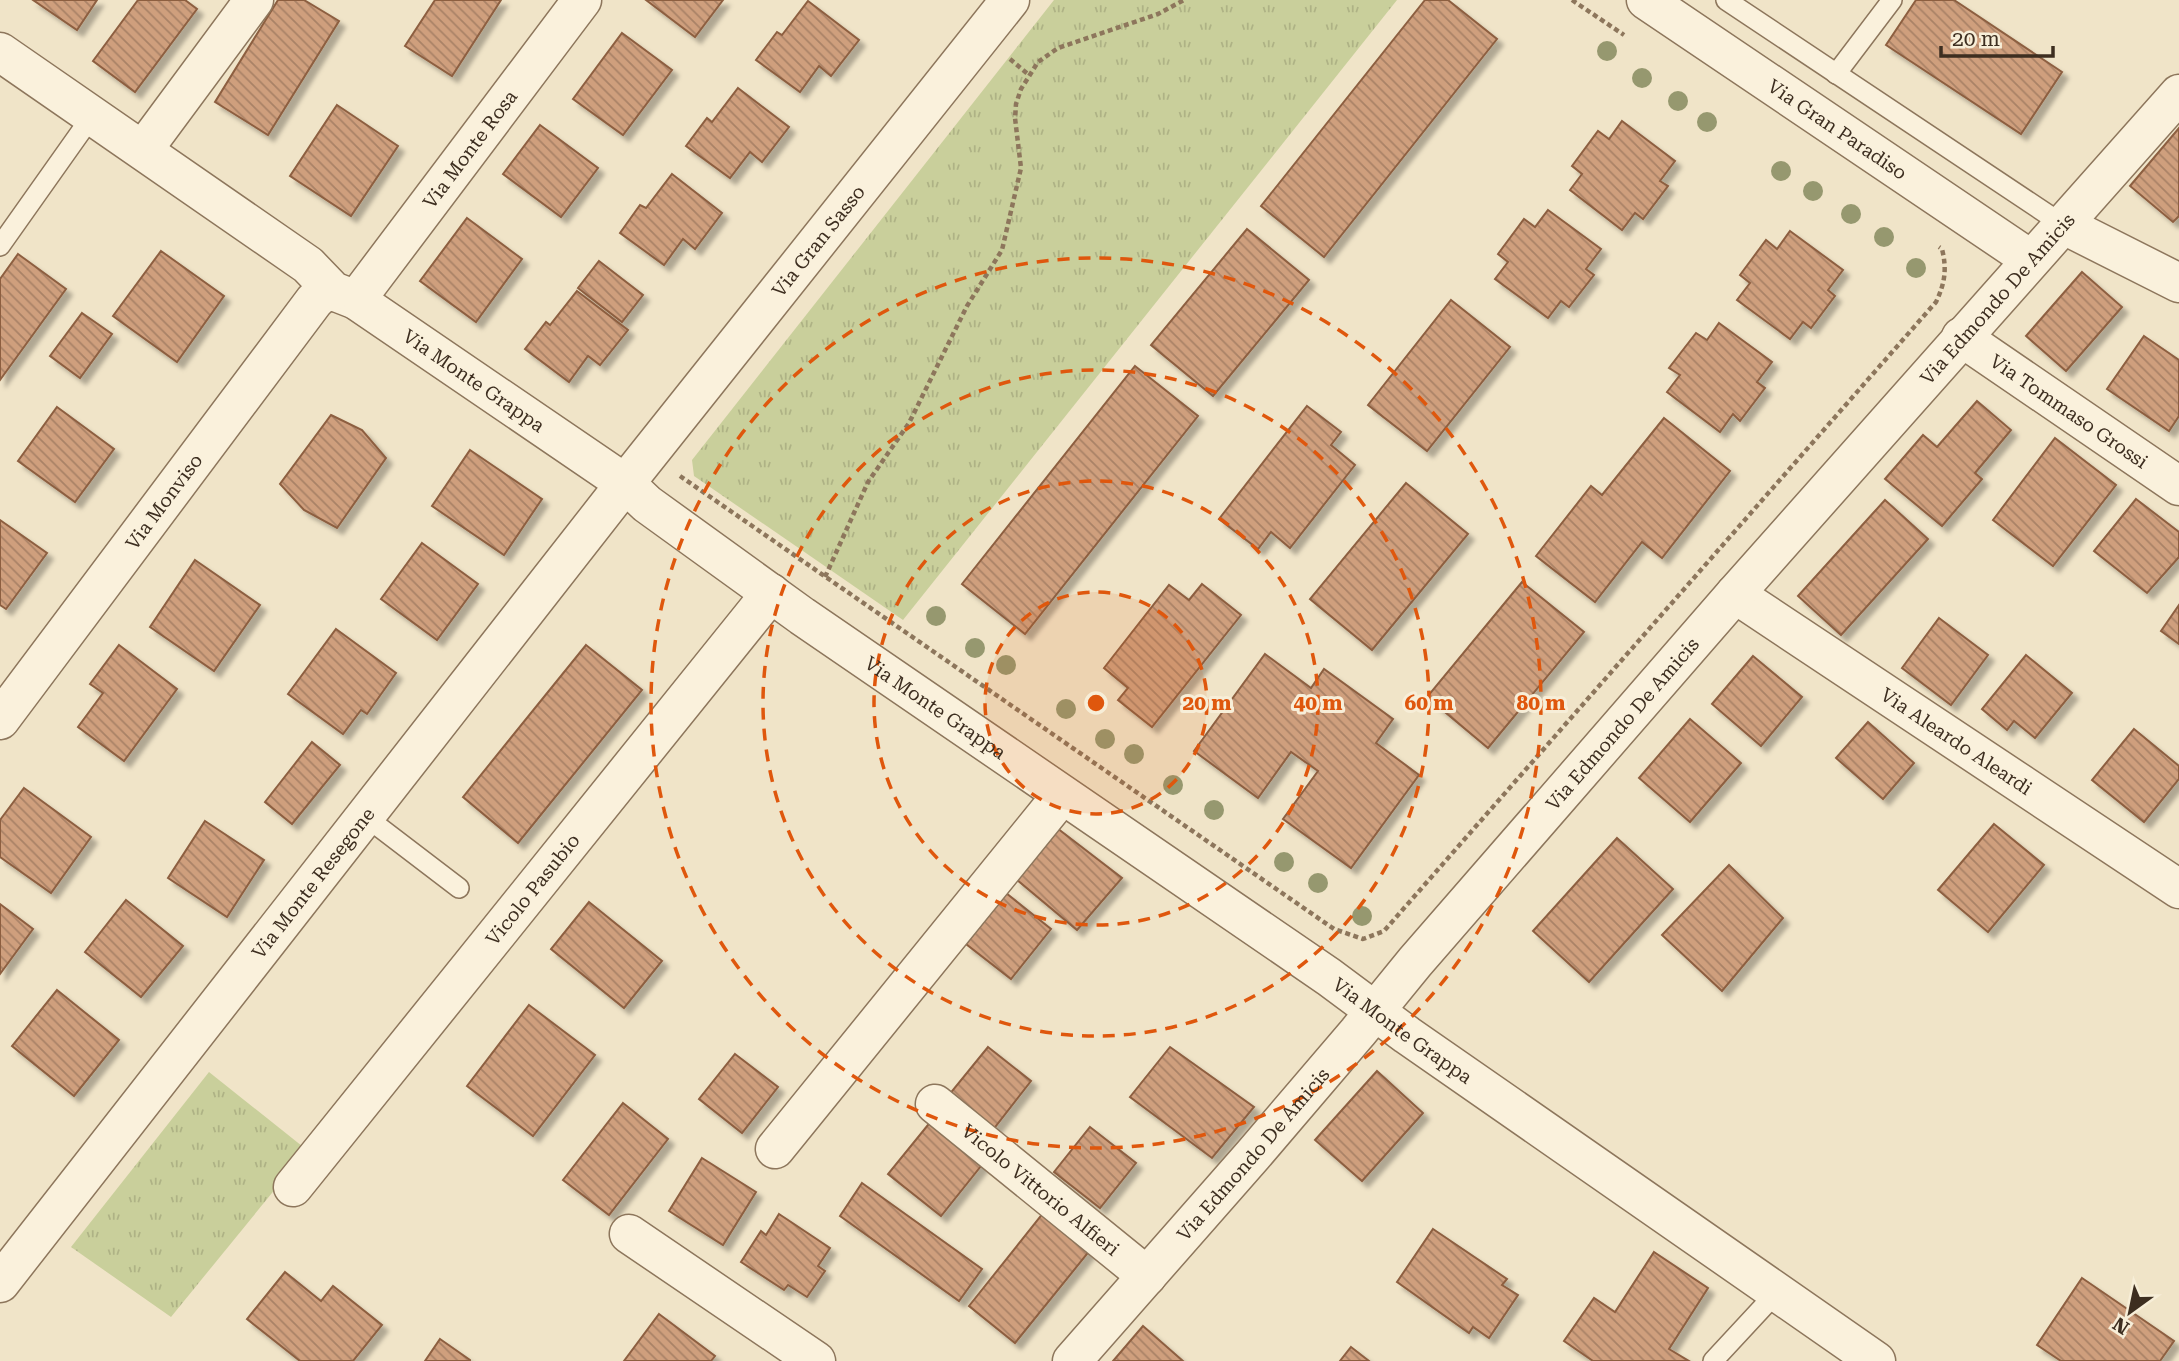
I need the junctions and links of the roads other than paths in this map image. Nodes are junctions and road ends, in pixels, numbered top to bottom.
1 (254, 0) edge
2 (582, 0) edge
3 (1010, 0) edge
4 (1646, 0) edge
5 (1726, 0) edge
6 (1892, 0) edge
7 (0, 52) edge
8 (1836, 74) junction
9 (2179, 94) edge
10 (92, 116) junction
11 (142, 150) junction
12 (2062, 224) junction
13 (0, 246) edge
14 (2030, 260) junction
15 (2179, 284) edge
16 (345, 295) junction
17 (1961, 337) junction
18 (626, 484) junction
19 (2179, 486) edge
20 (771, 593) junction
21 (1735, 594) junction
22 (0, 720) edge
23 (1062, 795) junction
24 (366, 817) junction
25 (459, 888) dead end
26 (2179, 889) edge
27 (1375, 1011) junction
28 (935, 1104) dead end
29 (775, 1149) dead end
30 (293, 1187) dead end
31 (629, 1234) dead end
32 (1147, 1276) junction
33 (0, 1283) edge
34 (1777, 1292) junction
35 (817, 1361) edge
36 (1072, 1361) edge
37 (1713, 1361) edge
38 (1876, 1361) edge

1 - 11 street
2 - 16 street, Via Monte Rosa
3 - 18 street, Via Gran Sasso
4 - 14 street, Via Gran Paradiso
5 - 8 lane
6 - 8 lane
7 - 10 street, Via Monte Grappa
8 - 12 lane
9 - 12 street, Via Edmondo De Amicis
10 - 11 street, Via Monte Grappa
10 - 13 lane
11 - 16 street, Via Monte Grappa
12 - 14 street, Via Edmondo De Amicis
12 - 15 street
14 - 17 street, Via Edmondo De Amicis
16 - 18 street, Via Monte Grappa
16 - 22 street, Via Monviso
17 - 19 street, Via Tommaso Grossi
17 - 21 street, Via Edmondo De Amicis
18 - 20 street, Via Monte Grappa
18 - 24 street, Via Monte Resegone
20 - 23 street, Via Monte Grappa
20 - 30 street, Vicolo Pasubio
21 - 26 street, Via Aleardo Aleardi
21 - 27 street, Via Edmondo De Amicis
23 - 27 street, Via Monte Grappa
23 - 29 street
24 - 25 lane
24 - 33 street, Via Monte Resegone
27 - 32 street, Via Edmondo De Amicis
27 - 34 street, Via Monte Grappa
28 - 32 street, Vicolo Vittorio Alfieri
31 - 35 street
32 - 36 street, Via Edmondo De Amicis
34 - 37 lane
34 - 38 street, Via Monte Grappa

